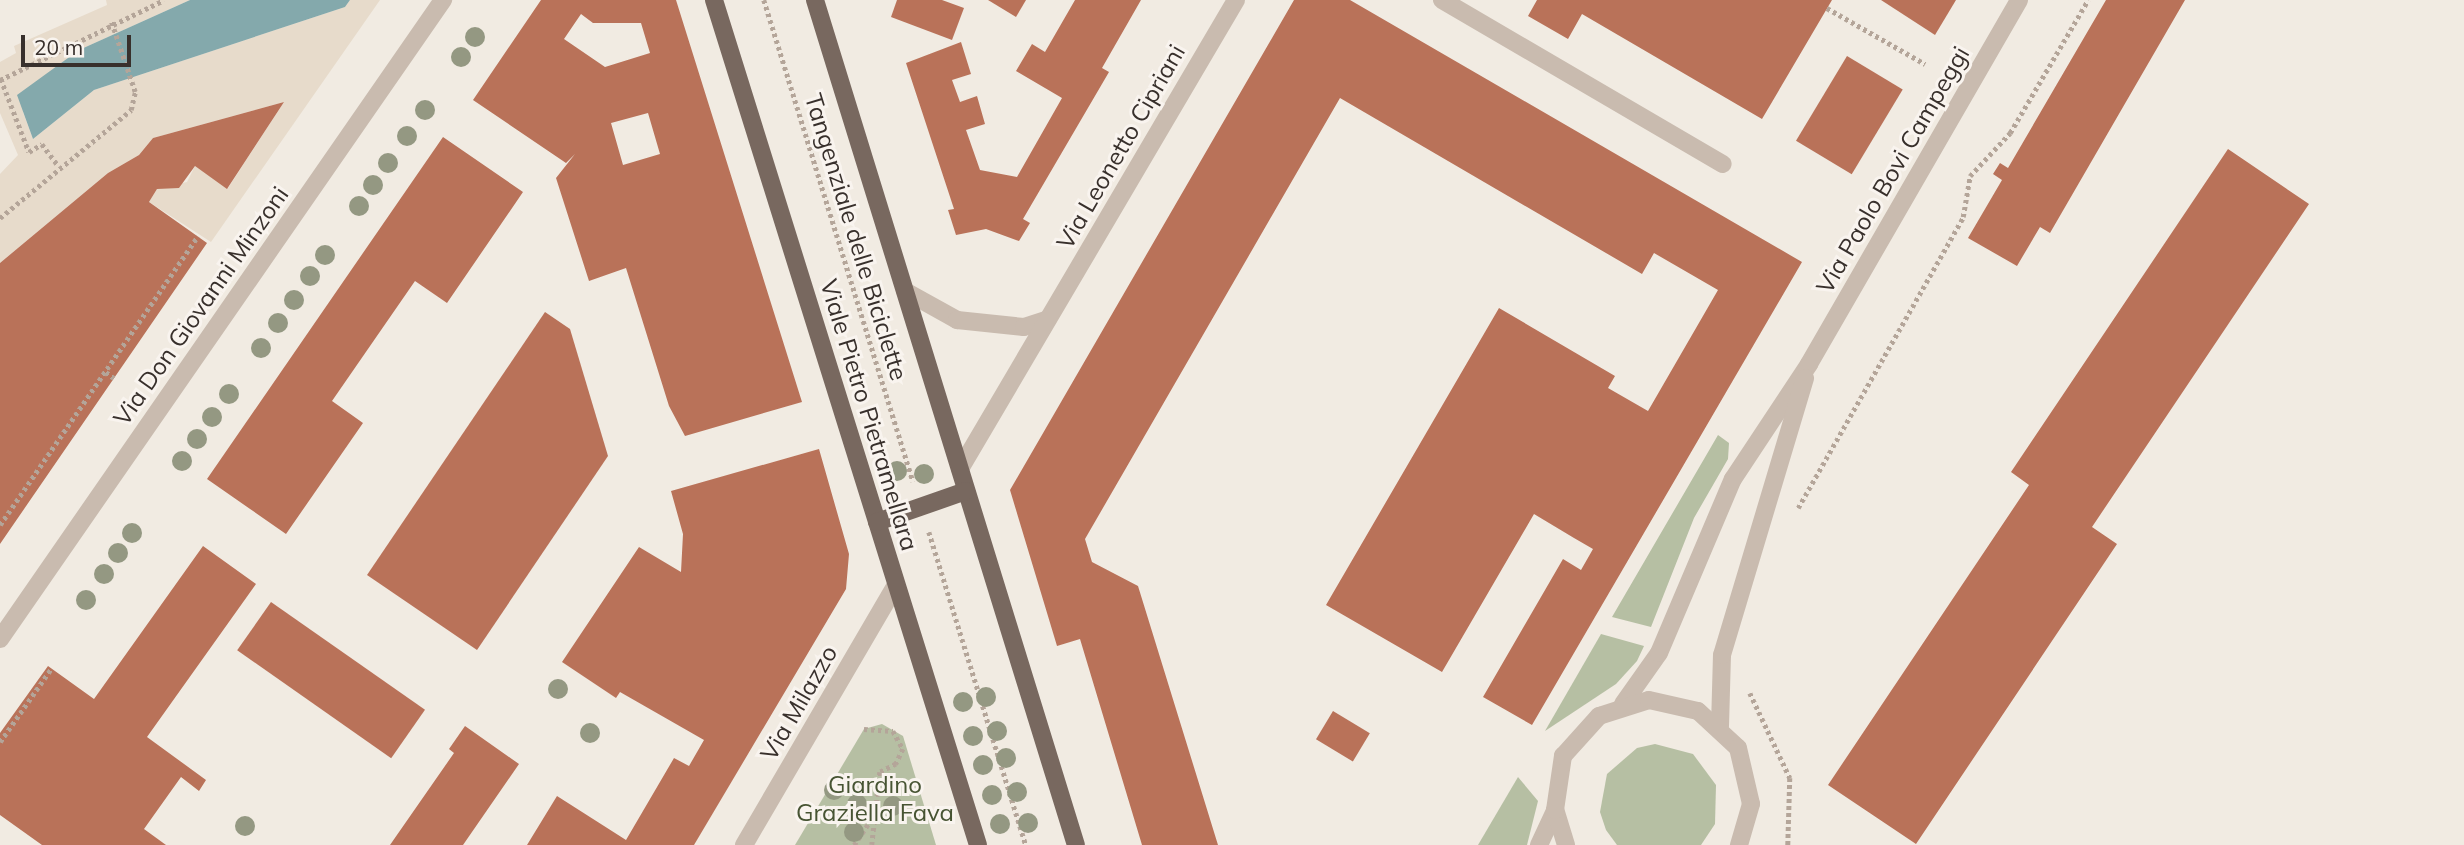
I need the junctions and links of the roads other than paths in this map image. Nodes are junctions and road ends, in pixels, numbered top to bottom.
1 (443, 0) edge
2 (715, 0) edge
3 (815, 0) edge
4 (1236, 0) edge
5 (1442, 0) edge
6 (2020, 0) edge
7 (1723, 164) dead end
8 (905, 291) junction
9 (1048, 320) junction
10 (1808, 364) junction
11 (960, 470) junction
12 (966, 491) junction
13 (877, 522) junction
14 (896, 585) junction
15 (0, 639) edge
16 (1623, 704) junction
17 (1720, 726) junction
18 (1555, 810) junction
19 (1745, 841) edge
20 (744, 845) edge
21 (978, 845) edge
22 (1076, 845) edge
23 (1539, 845) edge
24 (1566, 845) edge

1 - 15 street, Via Don Giovanni Minzoni
2 - 13 main road, Viale Pietro Pietramellara
3 - 8 main road
4 - 9 street, Via Leonetto Cipriani
5 - 7 street
6 - 10 street, Via Paolo Bovi Campeggi
8 - 9 street
8 - 11 main road
9 - 11 street, Via Leonetto Cipriani
10 - 16 street, Via Paolo Bovi Campeggi
10 - 17 street, Via Paolo Bovi Campeggi
11 - 12 main road
12 - 13 main road
12 - 22 main road
13 - 14 main road, Viale Pietro Pietramellara
14 - 20 street, Via Milazzo
14 - 21 main road, Viale Pietro Pietramellara
16 - 17 street
16 - 18 street
17 - 19 street
18 - 23 street
18 - 24 street

